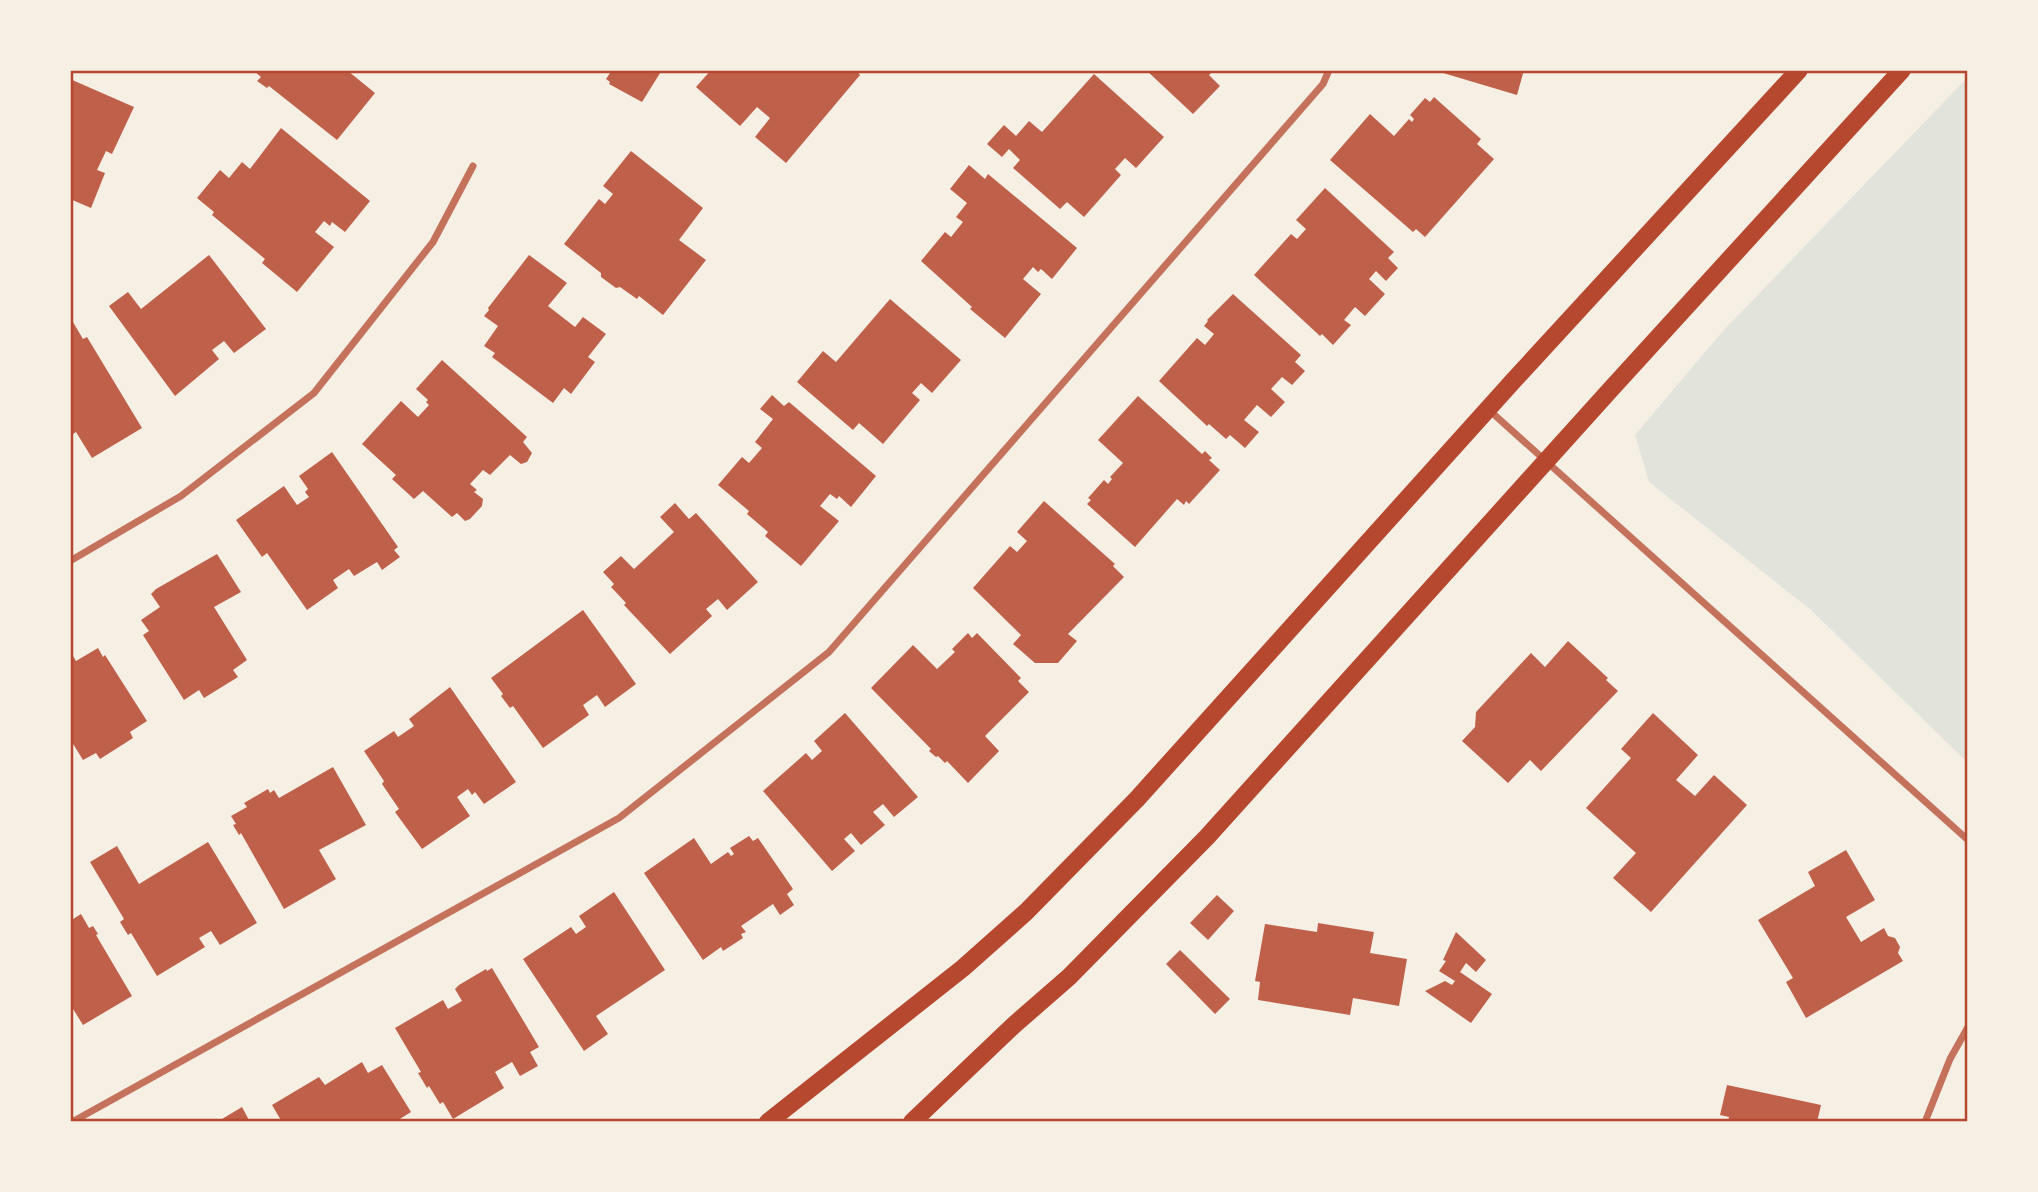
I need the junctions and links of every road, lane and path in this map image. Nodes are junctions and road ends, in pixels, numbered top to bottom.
1 (1329, 70) edge
2 (1799, 70) edge
3 (1902, 70) edge
4 (473, 166) dead end
5 (1488, 409) junction
6 (1545, 462) junction
7 (70, 561) edge
8 (1968, 840) edge
9 (1968, 1027) edge
10 (72, 1122) edge
11 (768, 1122) edge
12 (912, 1122) edge
13 (1925, 1122) edge

1 - 10 street
2 - 5 main road
3 - 6 main road
4 - 7 street
5 - 6 street
5 - 11 main road
6 - 8 street
6 - 12 main road
9 - 13 street

